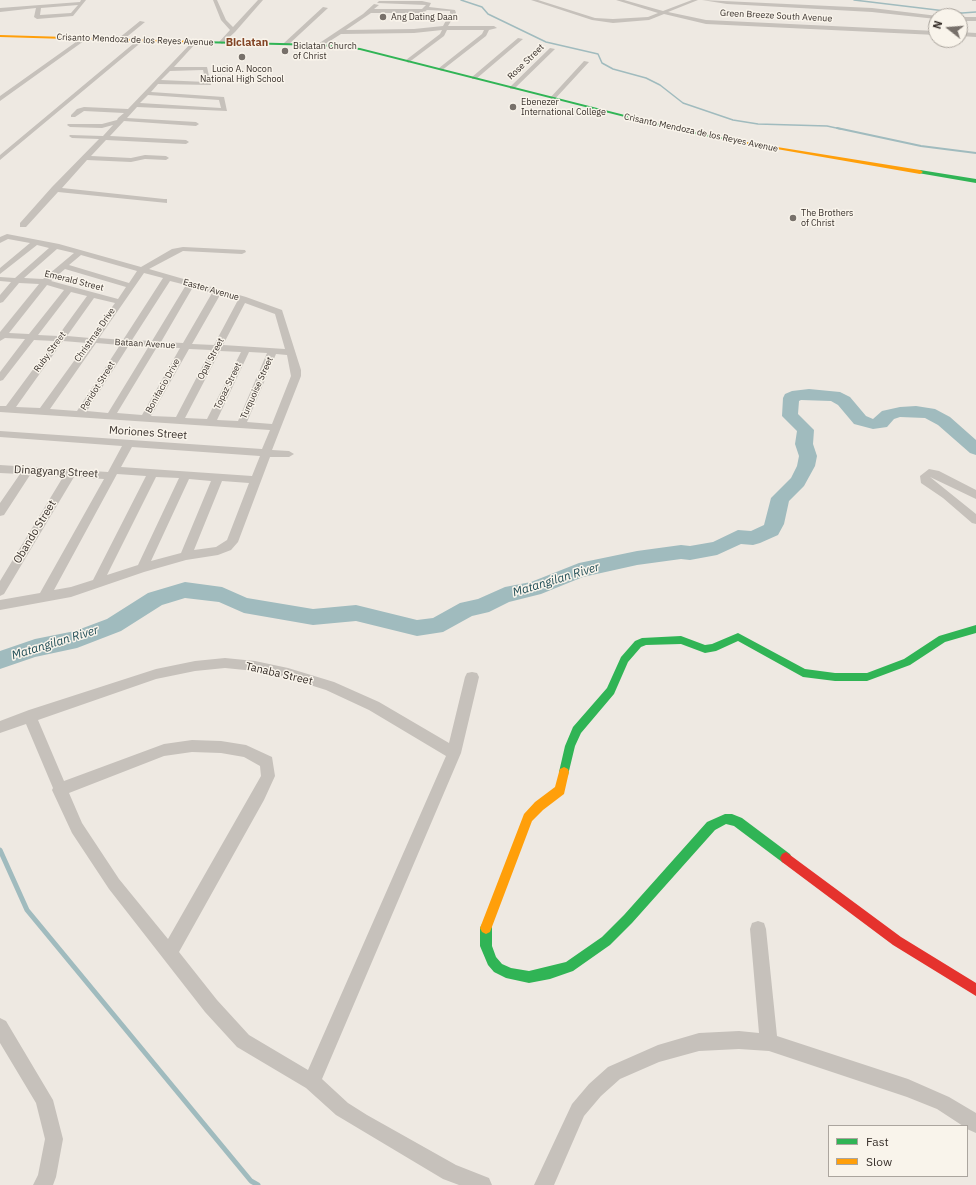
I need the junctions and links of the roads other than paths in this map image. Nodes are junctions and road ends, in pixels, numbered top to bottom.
1 (48, 0) edge
2 (215, 0) edge
3 (261, 0) edge
4 (533, 0) edge
5 (618, 0) edge
6 (696, 0) edge
7 (704, 0) edge
8 (83, 1) edge
9 (380, 1) edge
10 (844, 1) edge
11 (65, 2) edge
12 (36, 6) junction
13 (20, 8) junction
14 (325, 8) dead end
15 (427, 8) junction
16 (847, 8) junction
17 (0, 10) edge
18 (370, 11) junction
19 (663, 13) junction
20 (850, 15) dead end
21 (19, 16) dead end
22 (928, 16) edge
23 (142, 22) dead end
24 (854, 22) dead end
25 (487, 28) junction
26 (494, 28) dead end
27 (444, 29) junction
28 (857, 29) junction
29 (232, 31) junction
30 (339, 32) junction
31 (928, 33) edge
32 (0, 36) edge
33 (85, 38) junction
34 (121, 39) junction
35 (520, 39) dead end
36 (141, 40) junction
37 (194, 42) junction
38 (222, 42) junction
39 (286, 44) junction
40 (320, 45) junction
41 (552, 49) dead end
42 (408, 61) junction
43 (586, 62) dead end
44 (168, 69) junction
45 (441, 69) junction
46 (474, 78) junction
47 (156, 82) junction
48 (512, 88) junction
49 (145, 93) junction
50 (0, 99) edge
51 (552, 99) junction
52 (134, 105) junction
53 (128, 111) junction
54 (179, 114) dead end
55 (73, 116) dead end
56 (119, 121) junction
57 (172, 122) junction
58 (196, 124) dead end
59 (70, 125) dead end
60 (72, 136) dead end
61 (102, 138) junction
62 (186, 142) dead end
63 (0, 158) edge
64 (84, 158) junction
65 (166, 158) dead end
66 (976, 181) edge
67 (55, 189) junction
68 (164, 201) dead end
69 (22, 226) dead end
70 (5, 236) edge
71 (36, 242) junction
72 (56, 246) junction
73 (80, 252) junction
74 (242, 252) dead end
75 (63, 266) junction
76 (143, 269) junction
77 (0, 272) edge
78 (168, 277) junction
79 (0, 279) edge
80 (17, 280) junction
81 (45, 282) junction
82 (191, 284) junction
83 (130, 286) junction
84 (69, 289) junction
85 (217, 292) junction
86 (92, 295) junction
87 (244, 299) junction
88 (0, 300) edge
89 (119, 302) junction
90 (1, 336) edge
91 (30, 338) junction
92 (59, 339) junction
93 (91, 341) junction
94 (124, 343) junction
95 (153, 344) junction
96 (185, 346) junction
97 (217, 348) junction
98 (246, 350) junction
99 (273, 351) junction
100 (290, 352) junction
101 (0, 378) edge
102 (4, 409) edge
103 (43, 412) junction
104 (80, 414) junction
105 (111, 416) junction
106 (145, 418) junction
107 (179, 420) junction
108 (211, 422) junction
109 (241, 425) junction
110 (276, 427) junction
111 (0, 434) edge
112 (129, 443) junction
113 (266, 453) junction
114 (289, 454) dead end
115 (0, 469) edge
116 (27, 471) junction
117 (71, 473) junction
118 (113, 473) junction
119 (153, 473) junction
120 (186, 475) junction
121 (218, 477) junction
122 (255, 480) junction
123 (976, 494) edge
124 (0, 512) edge
125 (976, 520) edge
126 (186, 556) junction
127 (142, 568) junction
128 (97, 584) junction
129 (0, 591) edge
130 (44, 597) junction
131 (0, 605) edge
132 (976, 630) edge
133 (472, 677) dead end
134 (29, 716) junction
135 (0, 727) edge
136 (454, 753) junction
137 (59, 790) junction
138 (758, 929) dead end
139 (169, 953) junction
140 (976, 990) edge
141 (0, 1027) edge
142 (769, 1042) junction
143 (312, 1082) junction
144 (976, 1124) edge
145 (43, 1185) edge
146 (482, 1185) edge
147 (544, 1185) edge

1 - 12 street
2 - 29 street
3 - 29 street
4 - 19 street
5 - 19 street, Green Breeze South Avenue
6 - 19 street
7 - 16 street
8 - 11 street
8 - 12 street
9 - 15 street
9 - 18 street
10 - 16 street
11 - 12 street
12 - 13 street
13 - 17 street
13 - 21 street
14 - 39 street
15 - 18 street
15 - 27 street
16 - 20 street
16 - 22 street
18 - 30 street
19 - 28 street, Green Breeze South Avenue
23 - 34 street
24 - 28 street
25 - 26 street
25 - 27 street
25 - 45 street
27 - 30 street
27 - 42 street
28 - 31 street, Green Breeze South Avenue
29 - 38 street
30 - 40 street
32 - 33 main road, Crisanto Mendoza de los Reyes Avenue
33 - 34 main road, Crisanto Mendoza de los Reyes Avenue
33 - 50 street
34 - 36 main road, Crisanto Mendoza de los Reyes Avenue
35 - 46 street
36 - 37 main road, Crisanto Mendoza de los Reyes Avenue
36 - 63 street
37 - 38 main road, Crisanto Mendoza de los Reyes Avenue
37 - 44 street
38 - 39 main road, Crisanto Mendoza de los Reyes Avenue
39 - 40 main road, Crisanto Mendoza de los Reyes Avenue
40 - 42 main road, Crisanto Mendoza de los Reyes Avenue
41 - 48 street, Rose Street
42 - 45 main road, Crisanto Mendoza de los Reyes Avenue
43 - 51 street
44 - 47 street
44 - 47 street
45 - 46 main road, Crisanto Mendoza de los Reyes Avenue
46 - 48 main road, Crisanto Mendoza de los Reyes Avenue
47 - 49 street
48 - 51 main road, Crisanto Mendoza de los Reyes Avenue
49 - 52 street
49 - 52 street
51 - 66 main road, Crisanto Mendoza de los Reyes Avenue
52 - 53 street
53 - 55 street
53 - 56 street
54 - 57 street
56 - 57 street
56 - 59 street
56 - 61 street
57 - 58 street
60 - 61 street
61 - 62 street
61 - 64 street
64 - 65 street
64 - 67 street
67 - 68 street
67 - 69 street
70 - 71 street, Easter Avenue
71 - 72 street, Easter Avenue
71 - 77 street
72 - 73 street, Easter Avenue
72 - 80 street
73 - 75 street
73 - 76 street, Easter Avenue
74 - 76 street, Christmas Drive
75 - 81 street
75 - 83 street
76 - 78 street, Easter Avenue
76 - 83 street, Christmas Drive
78 - 82 street, Easter Avenue
78 - 94 street, Peridot Street
79 - 80 street, Emerald Street
80 - 81 street, Emerald Street
80 - 88 street
81 - 84 street, Emerald Street
81 - 90 street
82 - 85 street, Easter Avenue
82 - 95 street
83 - 89 street, Christmas Drive
84 - 86 street, Emerald Street
84 - 91 street
85 - 87 street, Easter Avenue
85 - 96 street, Bonifacio Drive
86 - 89 street, Emerald Street
86 - 92 street, Ruby Street
87 - 97 street, Opal Street
87 - 100 street, Easter Avenue
89 - 93 street, Christmas Drive
90 - 91 street, Bataan Avenue
91 - 92 street, Bataan Avenue
91 - 101 street
92 - 93 street, Bataan Avenue
92 - 102 street, Ruby Street
93 - 94 street, Bataan Avenue
93 - 103 street, Christmas Drive
94 - 95 street, Bataan Avenue
94 - 104 street, Peridot Street
95 - 96 street, Bataan Avenue
95 - 105 street
96 - 97 street, Bataan Avenue
96 - 106 street, Bonifacio Drive
97 - 98 street, Bataan Avenue
97 - 107 street, Opal Street
98 - 99 street, Bataan Avenue
98 - 108 street, Topaz Street
99 - 100 street, Bataan Avenue
99 - 109 street, Turquoise Street
100 - 110 street, Easter Avenue
102 - 103 street
103 - 104 street
104 - 105 street
105 - 106 street
106 - 107 street
107 - 108 street
108 - 109 street
109 - 110 street
110 - 113 street, Easter Avenue
111 - 112 street, Moriones Street
112 - 113 street, Moriones Street
112 - 118 street
113 - 114 street, Moriones Street
113 - 122 street
115 - 116 street, Dinagyang Street
116 - 117 street, Dinagyang Street
116 - 124 street
117 - 118 street, Dinagyang Street
117 - 129 street, Obando Street
118 - 119 street, Dinagyang Street
118 - 130 street
119 - 120 street, Dinagyang Street
119 - 128 street
120 - 121 street, Dinagyang Street
120 - 127 street
121 - 122 street, Dinagyang Street
121 - 126 street
122 - 126 street
123 - 125 street
126 - 127 street
127 - 128 street
128 - 130 street
130 - 131 street
132 - 140 main road
133 - 136 street
134 - 135 street, Tanaba Street
134 - 136 street, Tanaba Street
134 - 137 street
136 - 143 street
137 - 139 street
137 - 139 street
138 - 142 street
139 - 143 street
141 - 145 street
142 - 144 street
142 - 147 street
143 - 146 street

